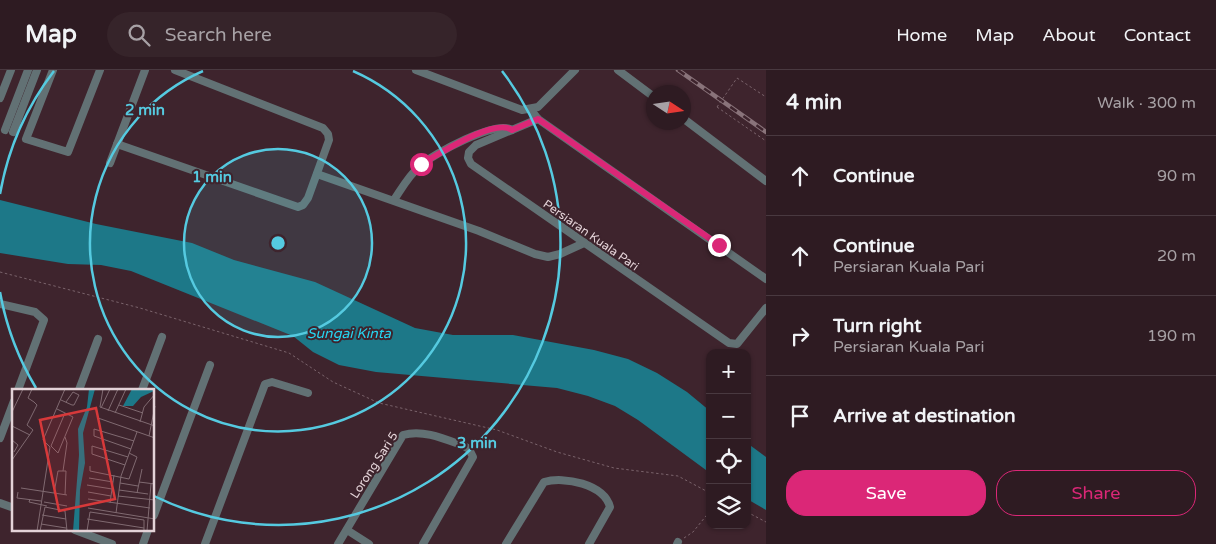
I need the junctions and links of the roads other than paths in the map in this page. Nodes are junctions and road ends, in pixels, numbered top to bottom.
1 (11, 70) edge
2 (28, 70) edge
3 (37, 70) edge
4 (52, 70) edge
5 (100, 70) edge
6 (146, 70) edge
7 (175, 70) edge
8 (416, 70) edge
9 (575, 70) edge
10 (618, 70) edge
11 (646, 91) edge
12 (0, 98) edge
13 (531, 110) junction
14 (538, 119) junction
15 (691, 124) edge
16 (512, 130) junction
17 (117, 144) junction
18 (110, 163) dead end
19 (317, 174) junction
20 (766, 181) edge
21 (394, 200) junction
22 (584, 243) junction
23 (766, 279) edge
24 (0, 304) edge
25 (766, 308) edge
26 (162, 336) dead end
27 (98, 339) dead end
28 (210, 366) dead end
29 (18, 389) edge
30 (79, 389) edge
31 (142, 389) edge
32 (308, 393) dead end
33 (12, 406) edge
34 (0, 438) edge
35 (155, 512) edge
36 (347, 530) junction
37 (88, 532) edge
38 (147, 532) edge
39 (112, 544) edge
40 (143, 544) edge
41 (205, 544) edge
42 (338, 544) edge
43 (369, 544) edge
44 (422, 544) edge
45 (506, 544) edge
46 (590, 544) edge

1 - 12 street
2 - 3 street
4 - 5 street
6 - 17 street
7 - 19 street
8 - 13 street
9 - 13 street
10 - 11 street
13 - 14 street
14 - 16 street, Persiaran Kuala Pari
14 - 23 street
15 - 20 street
16 - 21 street
16 - 22 street, Persiaran Kuala Pari
17 - 18 street
17 - 19 street
19 - 21 street
21 - 22 street
22 - 25 street, Persiaran Kuala Pari
24 - 29 street
26 - 31 street
27 - 30 street
28 - 35 street
32 - 41 street
33 - 34 street
36 - 42 street, Lorong Sari 5
36 - 43 street
36 - 44 street, Lorong Sari 5
37 - 39 street
38 - 40 street
45 - 46 street

